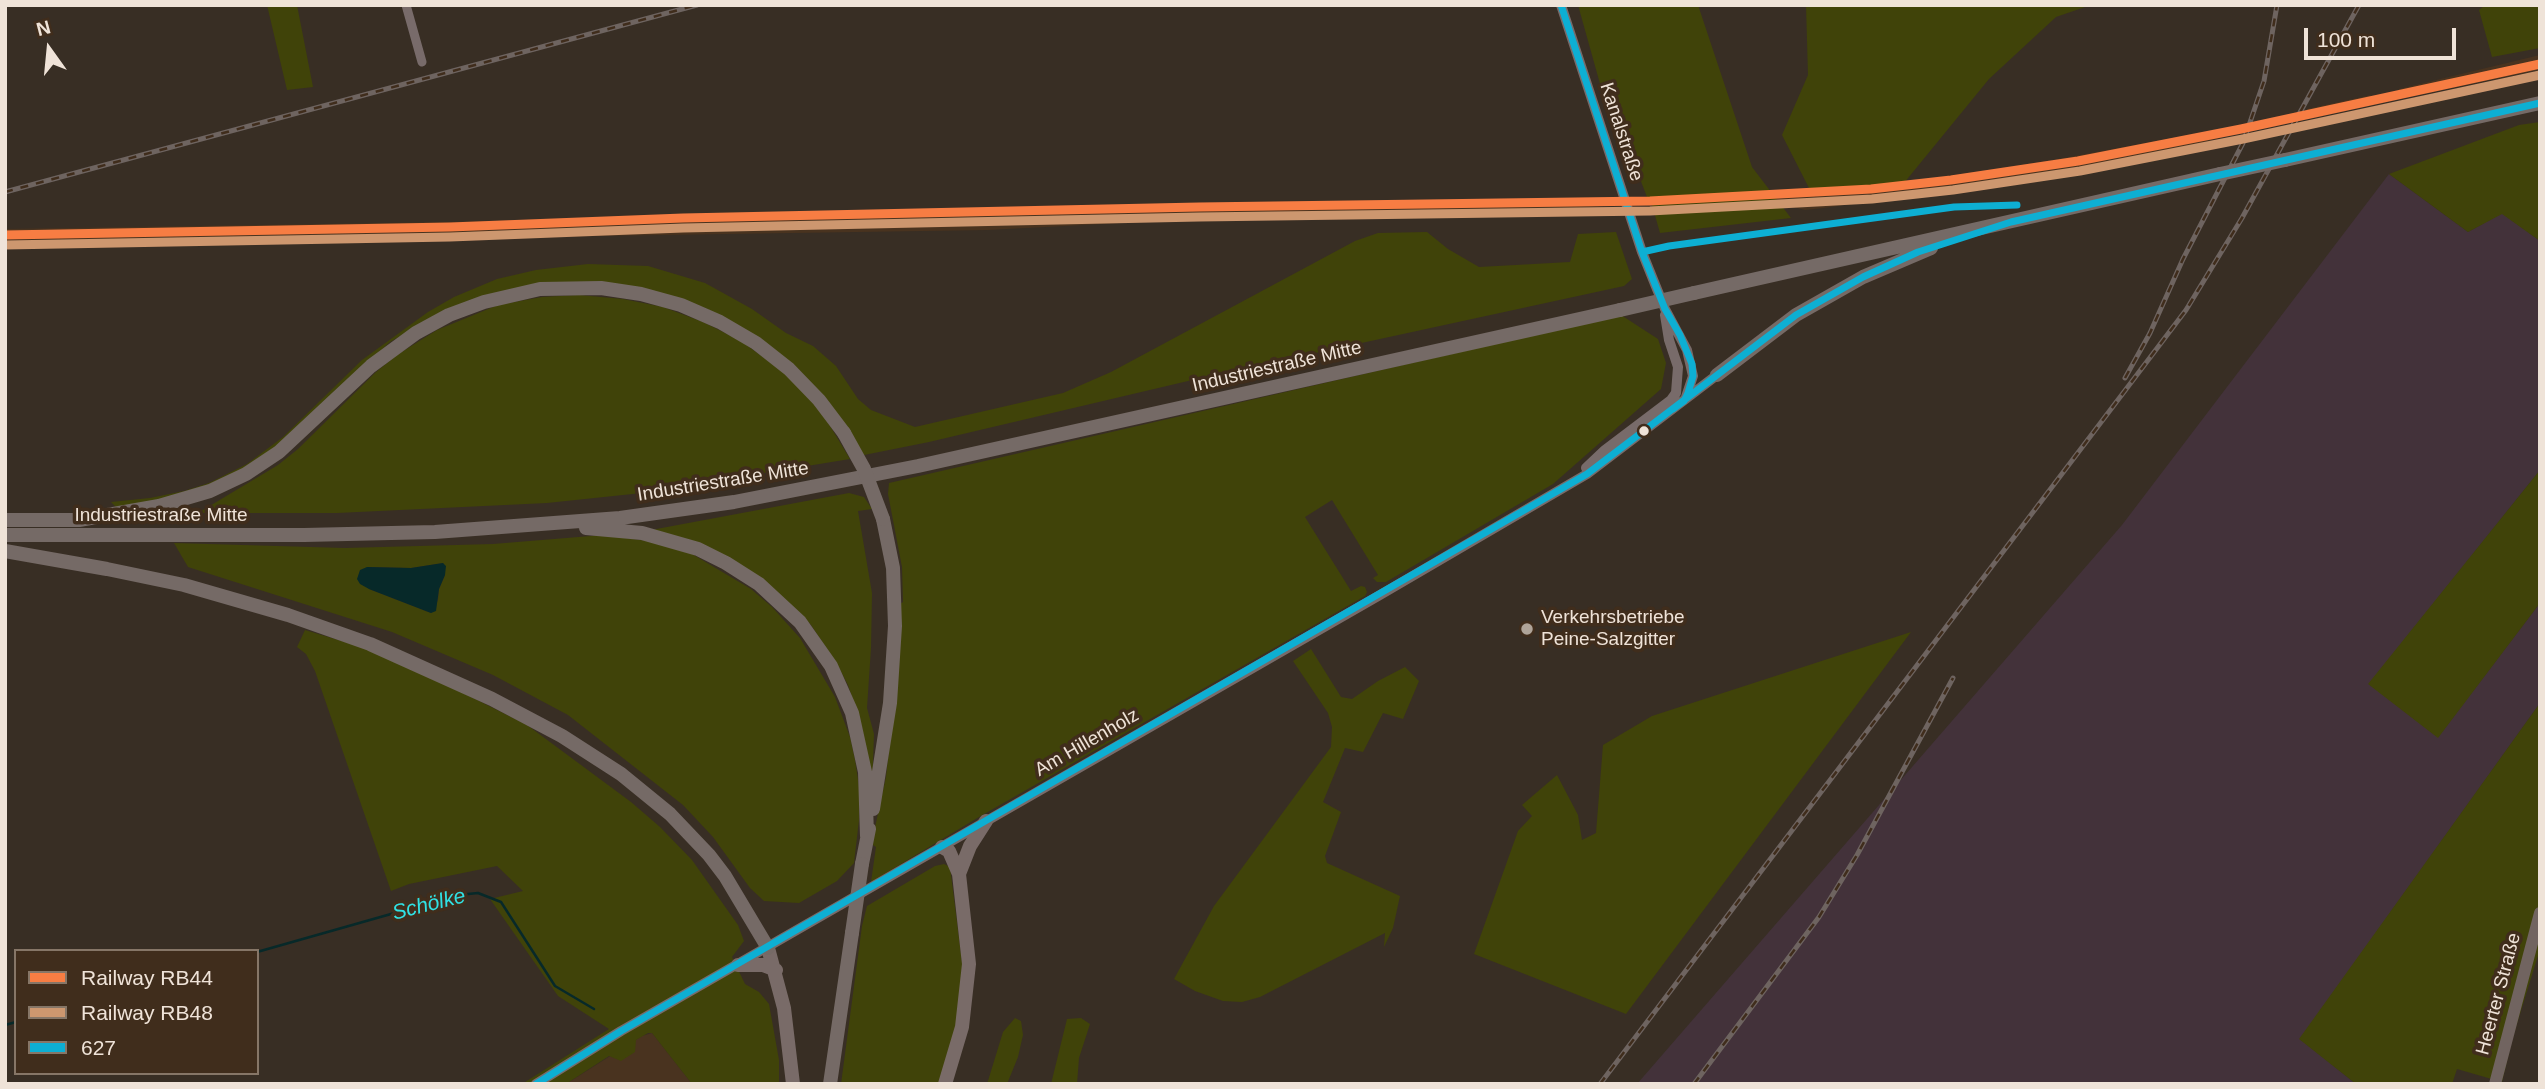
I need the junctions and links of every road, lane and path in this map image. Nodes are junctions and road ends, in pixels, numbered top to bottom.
1 (406, 5) edge
2 (1561, 5) edge
3 (422, 62) dead end
4 (2540, 103) edge
5 (2011, 222) junction
6 (1664, 309) junction
7 (1678, 367) junction
8 (1717, 375) junction
9 (1693, 376) junction
10 (1684, 401) junction
11 (1570, 482) junction
12 (5, 520) edge
13 (538, 526) junction
14 (5, 535) edge
15 (5, 551) edge
16 (986, 821) junction
17 (867, 836) junction
18 (942, 847) junction
19 (959, 874) junction
20 (2540, 913) edge
21 (768, 948) junction
22 (738, 965) junction
23 (776, 970) junction
24 (536, 1084) edge
25 (793, 1084) edge
26 (830, 1084) edge
27 (945, 1084) edge
28 (2495, 1084) edge

1 - 3 street
2 - 6 street, Kanalstraße
4 - 5 highway, Industriestraße Mitte, bridge
5 - 8 highway
5 - 13 highway, Industriestraße Mitte, bridge
6 - 7 street, Kanalstraße
6 - 9 street, Kanalstraße
7 - 9 street
7 - 11 street, Am Hillenholz
8 - 9 street
8 - 10 street, Am Hillenholz
9 - 10 street
10 - 11 street, Am Hillenholz
11 - 16 street, Am Hillenholz
12 - 17 highway, Industriestraße Mitte, bridge
13 - 14 highway, Industriestraße Mitte
13 - 17 highway
15 - 21 highway
16 - 18 street, Am Hillenholz
16 - 19 main road
17 - 26 highway, bridge
18 - 19 main road
18 - 21 street, Am Hillenholz
19 - 27 main road
20 - 28 main road, Heerter Straße
21 - 22 street, Am Hillenholz
21 - 23 main road
22 - 23 main road
22 - 24 street, Am Hillenholz
23 - 25 main road

